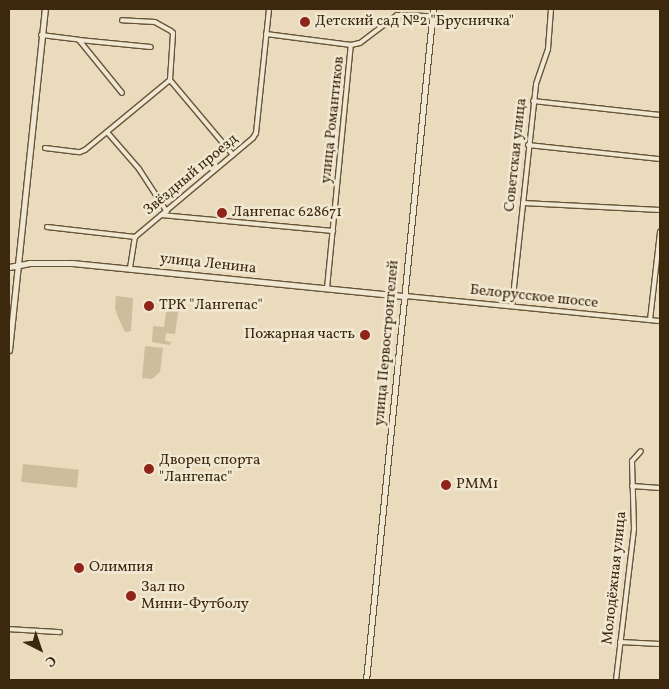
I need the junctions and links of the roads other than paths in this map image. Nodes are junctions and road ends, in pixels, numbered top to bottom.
1 (45, 9) edge
2 (269, 9) edge
3 (433, 9) edge
4 (551, 9) edge
5 (433, 16) junction
6 (122, 20) dead end
7 (266, 34) junction
8 (41, 35) junction
9 (79, 40) junction
10 (351, 45) junction
11 (150, 47) dead end
12 (170, 80) junction
13 (122, 93) dead end
14 (533, 101) junction
15 (660, 116) edge
16 (107, 132) junction
17 (528, 145) junction
18 (45, 148) dead end
19 (233, 155) junction
20 (660, 159) edge
21 (522, 203) junction
22 (167, 210) junction
23 (660, 210) edge
24 (161, 215) junction
25 (168, 215) junction
26 (47, 227) dead end
27 (333, 231) junction
28 (660, 232) edge
29 (135, 237) junction
30 (17, 265) junction
31 (9, 267) edge
32 (130, 268) junction
33 (327, 288) junction
34 (405, 296) junction
35 (512, 306) junction
36 (650, 320) junction
37 (660, 321) edge
38 (9, 350) edge
39 (640, 451) dead end
40 (632, 486) junction
41 (660, 488) edge
42 (9, 629) edge
43 (60, 632) dead end
44 (620, 642) junction
45 (660, 644) edge
46 (366, 680) edge
47 (616, 680) edge

1 - 8 street
2 - 7 street, Звёздный проезд
3 - 5 street, улица Первостроителей
4 - 14 street, Советская улица
5 - 10 street, улица Романтиков
5 - 34 street, улица Первостроителей
6 - 12 street
7 - 10 street
7 - 19 street, Звёздный проезд
8 - 9 street
8 - 30 street
9 - 11 street
9 - 13 street
10 - 27 street, улица Романтиков
12 - 16 street
12 - 19 street
14 - 15 street
14 - 17 street, Советская улица
16 - 18 street
16 - 22 street
17 - 20 street
17 - 21 street, Советская улица
19 - 22 street, Звёздный проезд
21 - 23 street
21 - 35 street, Советская улица
22 - 24 street, Звёздный проезд
22 - 25 street
24 - 25 street
24 - 29 street, Звёздный проезд
25 - 27 street
26 - 29 street
27 - 33 street, улица Романтиков
28 - 36 street
29 - 32 street
30 - 31 street, улица Ленина
30 - 32 street, улица Ленина
30 - 38 street
32 - 33 street, улица Ленина
33 - 34 street, улица Ленина
34 - 35 street, Белорусское шоссе
34 - 46 street, улица Первостроителей
35 - 36 street, Белорусское шоссе
36 - 37 street, Белорусское шоссе
39 - 40 street, Молодёжная улица
40 - 41 street
40 - 44 street, Молодёжная улица
42 - 43 street
44 - 45 street
44 - 47 street, Молодёжная улица

